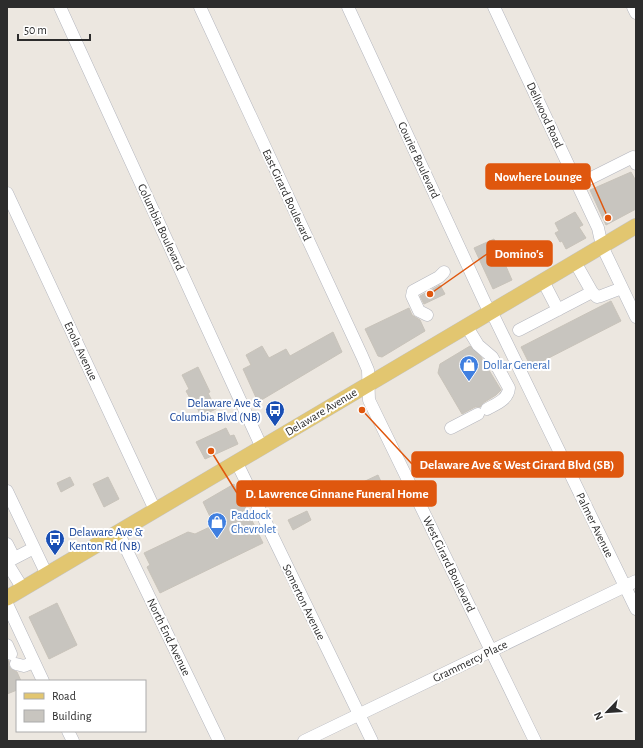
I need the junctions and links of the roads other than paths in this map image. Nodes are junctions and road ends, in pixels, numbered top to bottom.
1 (60, 7) edge
2 (200, 7) edge
3 (348, 7) edge
4 (494, 7) edge
5 (633, 7) edge
6 (636, 13) edge
7 (636, 164) edge
8 (577, 185) junction
9 (7, 193) edge
10 (636, 226) edge
11 (602, 246) junction
12 (575, 262) junction
13 (444, 272) dead end
14 (543, 281) junction
15 (622, 288) junction
16 (592, 292) junction
17 (558, 310) junction
18 (490, 312) junction
19 (427, 315) dead end
20 (636, 317) edge
21 (467, 327) junction
22 (519, 330) dead end
23 (368, 385) junction
24 (451, 428) dead end
25 (262, 448) junction
26 (237, 462) junction
27 (7, 491) edge
28 (155, 510) junction
29 (118, 532) junction
30 (7, 544) edge
31 (34, 548) junction
32 (9, 561) edge
33 (47, 575) junction
34 (636, 581) edge
35 (625, 586) junction
36 (22, 589) junction
37 (7, 598) edge
38 (7, 604) edge
39 (636, 609) edge
40 (491, 651) junction
41 (12, 654) edge
42 (34, 662) junction
43 (43, 680) edge
44 (359, 714) junction
45 (68, 732) edge
46 (73, 741) edge
47 (219, 741) edge
48 (304, 741) edge
49 (372, 741) edge
50 (535, 741) edge

1 - 25 street, Columbia Boulevard
2 - 23 street, East Girard Boulevard
3 - 18 street, Courier Boulevard
4 - 8 street, Dellwood Road
5 - 6 street
7 - 8 street
8 - 11 street, Dellwood Road
9 - 28 street, Enola Avenue
10 - 11 main road, Delaware Avenue
11 - 12 main road, Delaware Avenue
11 - 15 street, Dellwood Road
12 - 14 main road, Delaware Avenue
12 - 16 street
13 - 19 street
14 - 17 street
14 - 18 main road, Delaware Avenue
15 - 16 street
15 - 20 street, Dellwood Road
16 - 17 street
17 - 22 street
18 - 21 main road, Delaware Avenue
18 - 35 street, Palmer Avenue
21 - 23 main road, Delaware Avenue
21 - 24 street
23 - 25 main road, Delaware Avenue
23 - 40 street, West Girard Boulevard
25 - 26 main road, Delaware Avenue
26 - 28 main road, Delaware Avenue
26 - 44 street, Somerton Avenue
27 - 31 street
28 - 29 main road, Delaware Avenue
29 - 33 main road, Delaware Avenue
29 - 47 street, North End Avenue
30 - 32 street
31 - 32 street
31 - 33 street
32 - 36 street
33 - 36 main road, Delaware Avenue
34 - 35 street, Grammercy Place
35 - 39 street, Palmer Avenue
35 - 40 street, Grammercy Place
36 - 37 main road, Delaware Avenue
38 - 42 street
40 - 44 street, Grammercy Place
40 - 50 street, West Girard Boulevard
41 - 42 street
42 - 43 street
44 - 48 street, Grammercy Place
44 - 49 street, Somerton Avenue
45 - 46 street

